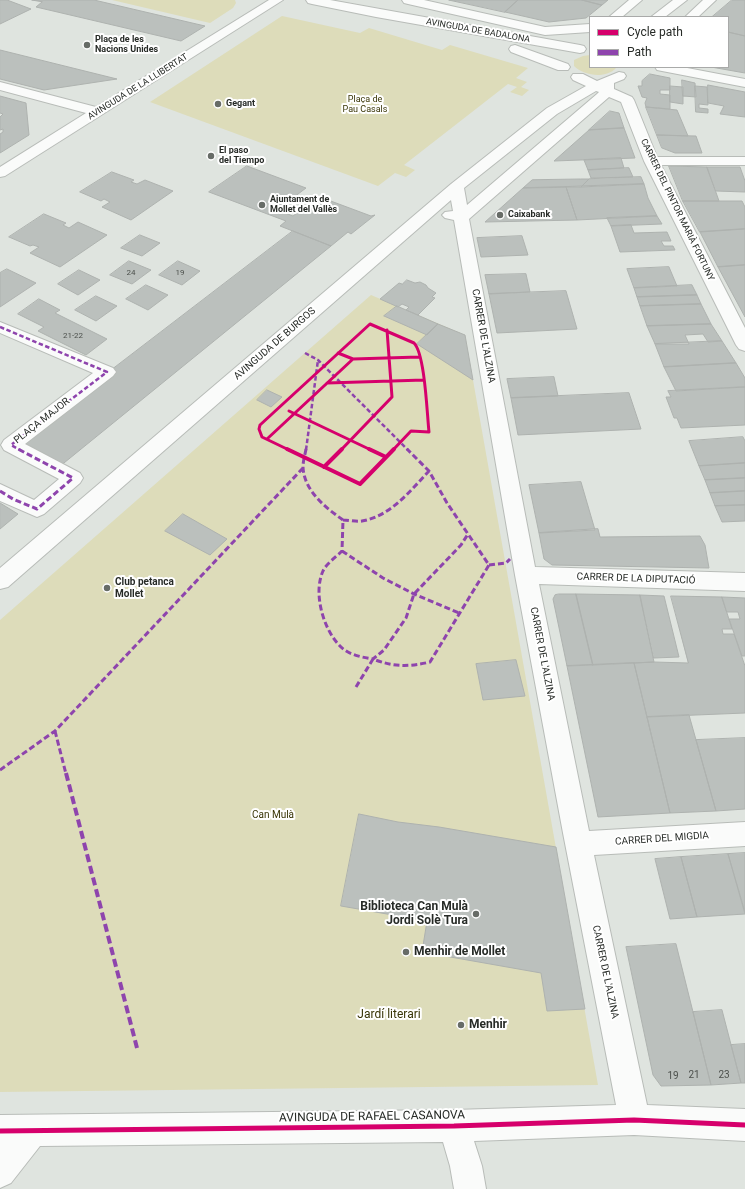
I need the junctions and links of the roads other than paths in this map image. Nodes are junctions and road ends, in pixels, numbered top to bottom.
1 (276, 0) edge
2 (312, 0) edge
3 (408, 0) edge
4 (636, 0) edge
5 (681, 0) edge
6 (710, 0) edge
7 (376, 13) junction
8 (666, 13) edge
9 (617, 16) edge
10 (692, 16) edge
11 (589, 28) edge
12 (585, 49) edge
13 (564, 68) junction
14 (667, 68) edge
15 (578, 77) junction
16 (612, 80) edge
17 (745, 84) edge
18 (0, 86) edge
19 (552, 111) junction
20 (97, 112) junction
21 (651, 161) junction
22 (745, 161) edge
23 (0, 174) edge
24 (456, 187) junction
25 (462, 217) junction
26 (414, 224) junction
27 (0, 327) edge
28 (743, 340) edge
29 (0, 491) edge
30 (526, 575) junction
31 (0, 581) edge
32 (745, 582) edge
33 (745, 834) edge
34 (579, 844) junction
35 (634, 1120) junction
36 (745, 1125) edge
37 (454, 1126) junction
38 (0, 1131) edge
39 (32, 1131) junction
40 (0, 1172) edge
41 (470, 1189) edge

1 - 20 street, AVINGUDA DE LA LLIBERTAT
2 - 7 street, AVINGUDA DE BADALONA
3 - 11 street
4 - 9 street
5 - 8 street
6 - 10 street
7 - 12 street, AVINGUDA DE BADALONA
7 - 13 street, AVINGUDA DE BADALONA
12 - 13 street
13 - 15 street, AVINGUDA DE BADALONA
13 - 19 street, AVINGUDA DE BURGOS
14 - 17 street
15 - 16 street, CARRER DEL PINTOR MARIÀ FORTUNY
15 - 16 street
16 - 19 street, AVINGUDA DE BURGOS
16 - 21 street, CARRER DEL PINTOR MARIÀ FORTUNY
16 - 25 street
18 - 20 street
19 - 24 street, AVINGUDA DE BURGOS
20 - 23 street, AVINGUDA DE LA LLIBERTAT
21 - 22 street
21 - 28 street, CARRER DEL PINTOR MARIÀ FORTUNY
24 - 25 street, CARRER DE L'ALZINA
24 - 26 street, AVINGUDA DE BURGOS
25 - 26 street
25 - 30 street, CARRER DE L'ALZINA
26 - 31 street, AVINGUDA DE BURGOS
27 - 29 street, PLAÇA MAJOR
30 - 32 street, CARRER DE LA DIPUTACIÓ
30 - 34 street, CARRER DE L'ALZINA
33 - 34 street, CARRER DEL MIGDIA
34 - 35 street, CARRER DE L'ALZINA
35 - 36 street, AVINGUDA DE RAFAEL CASANOVA
35 - 37 street, AVINGUDA DE RAFAEL CASANOVA
37 - 39 street, AVINGUDA DE RAFAEL CASANOVA
37 - 41 street
38 - 39 street, AVINGUDA DE RAFAEL CASANOVA
39 - 40 street

